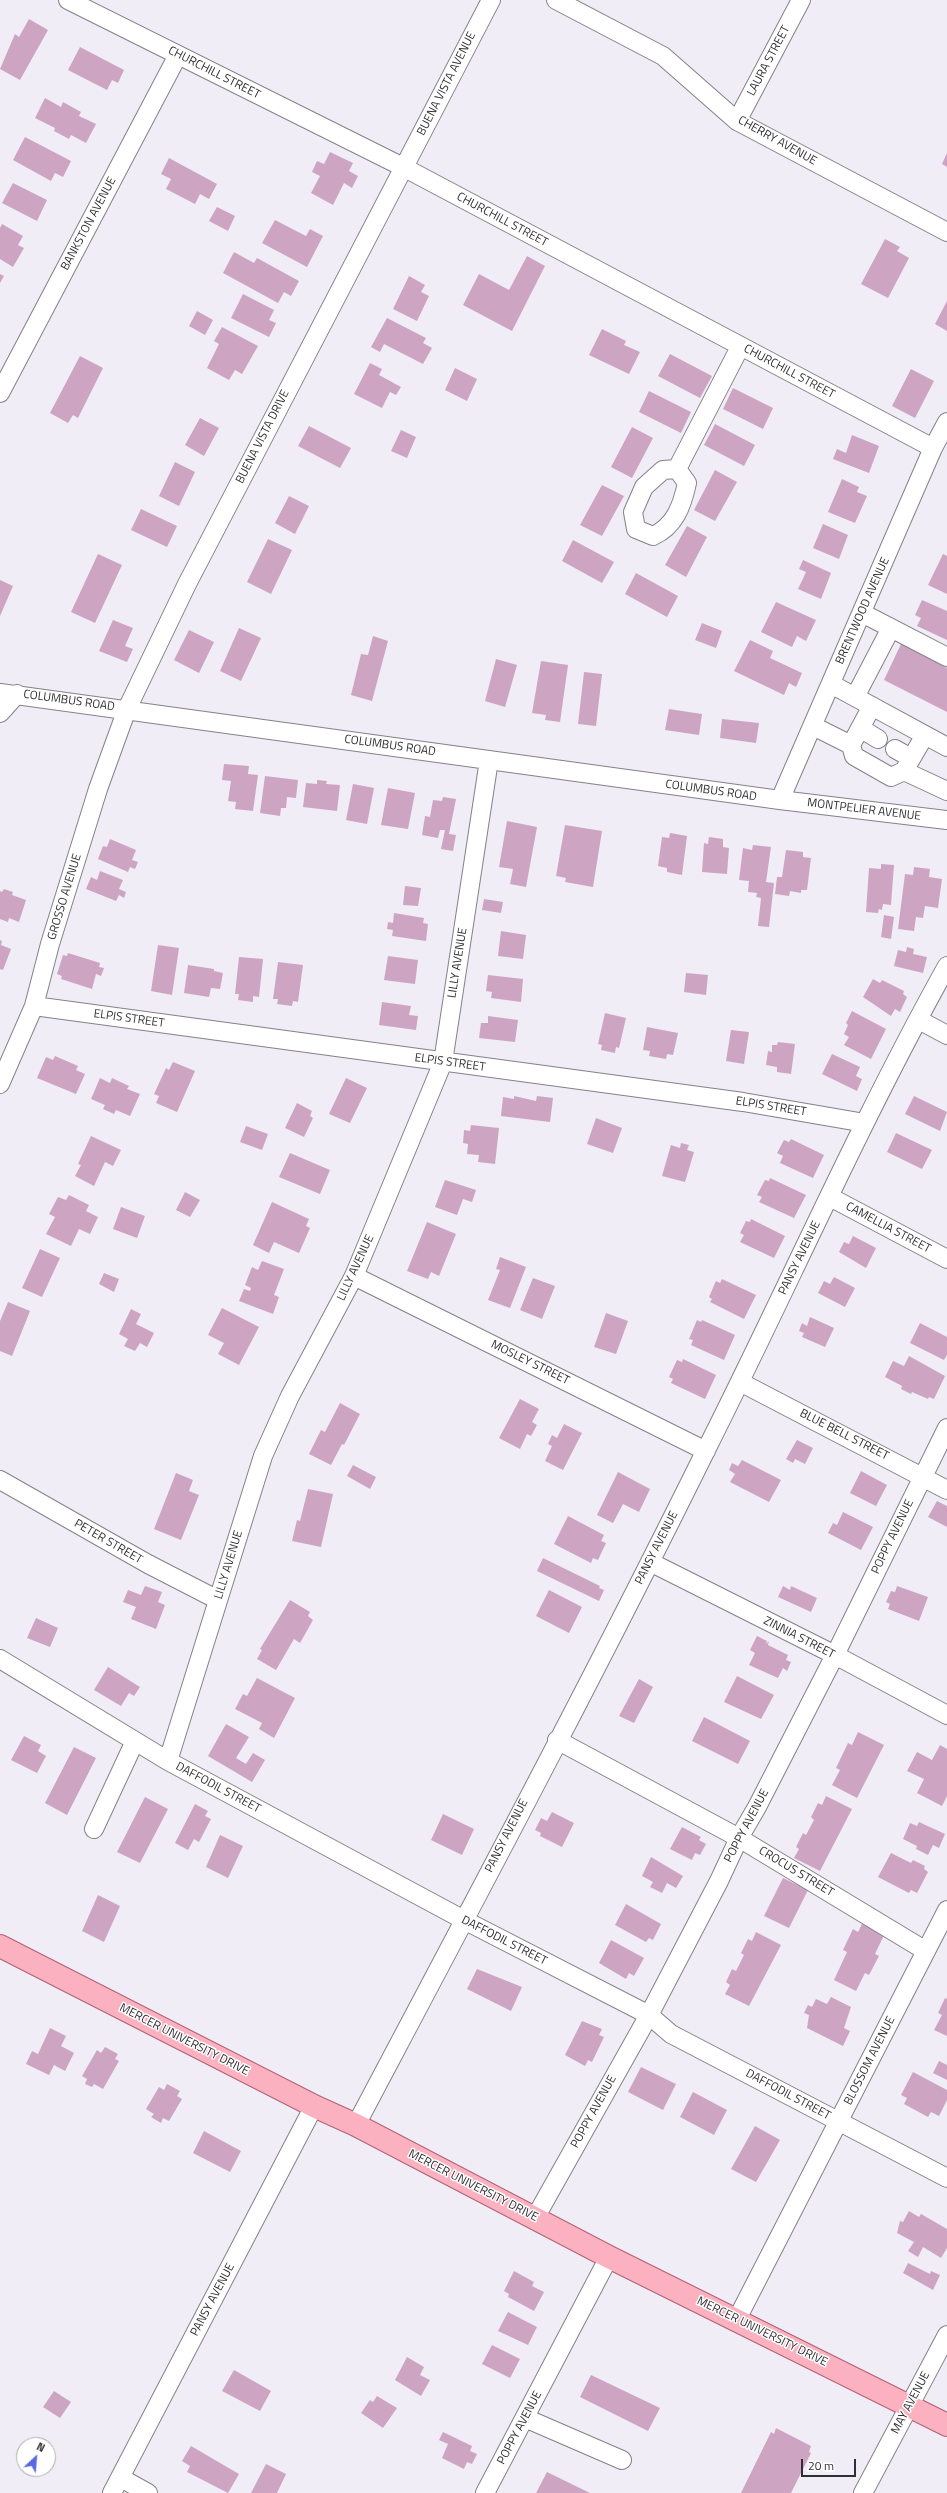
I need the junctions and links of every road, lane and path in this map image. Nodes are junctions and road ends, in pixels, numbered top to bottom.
1 (68, 0) edge
2 (490, 0) edge
3 (556, 0) edge
4 (801, 0) edge
5 (178, 54) junction
6 (737, 121) junction
7 (403, 167) junction
8 (947, 232) edge
9 (740, 347) junction
10 (0, 393) edge
11 (947, 422) edge
12 (933, 448) junction
13 (677, 469) dead end
14 (862, 613) junction
15 (891, 628) junction
16 (947, 657) edge
17 (831, 684) junction
18 (9, 693) edge
19 (855, 697) junction
20 (872, 706) junction
21 (127, 709) junction
22 (0, 713) edge
23 (813, 726) junction
24 (860, 728) junction
25 (925, 735) junction
26 (878, 739) dead end
27 (851, 745) junction
28 (947, 747) edge
29 (895, 749) dead end
30 (489, 760) junction
31 (908, 765) junction
32 (947, 791) edge
33 (780, 800) junction
34 (947, 820) edge
35 (947, 966) edge
36 (34, 1006) junction
37 (919, 1020) junction
38 (947, 1035) edge
39 (443, 1062) junction
40 (0, 1084) edge
41 (865, 1123) junction
42 (830, 1198) junction
43 (947, 1259) edge
44 (354, 1276) junction
45 (740, 1382) junction
46 (947, 1428) edge
47 (706, 1451) junction
48 (923, 1476) junction
49 (0, 1480) edge
50 (947, 1490) edge
51 (650, 1562) junction
52 (218, 1600) junction
53 (835, 1655) junction
54 (0, 1659) edge
55 (947, 1715) edge
56 (557, 1740) junction
57 (135, 1741) junction
58 (168, 1761) junction
59 (94, 1828) dead end
60 (739, 1838) junction
61 (947, 1910) edge
62 (464, 1920) junction
63 (926, 1951) junction
64 (2, 1952) edge
65 (649, 2015) junction
66 (314, 2106) junction
67 (839, 2122) junction
68 (356, 2126) junction
69 (947, 2178) edge
70 (535, 2218) junction
71 (609, 2257) junction
72 (737, 2319) junction
73 (947, 2335) edge
74 (909, 2405) junction
75 (525, 2418) junction
76 (947, 2425) edge
77 (622, 2460) dead end
78 (116, 2485) edge
79 (148, 2493) edge
80 (486, 2493) edge
81 (863, 2493) edge

1 - 5 street, CHURCHILL STREET
2 - 7 street, BUENA VISTA AVENUE
3 - 6 street, CHERRY AVENUE
4 - 6 street, LAURA STREET
5 - 7 street, CHURCHILL STREET
5 - 10 street, BANKSTON AVENUE
6 - 8 street, CHERRY AVENUE
7 - 9 street, CHURCHILL STREET
7 - 21 street, BUENA VISTA DRIVE
9 - 12 street, CHURCHILL STREET
9 - 13 street
11 - 12 street, BRENTWOOD AVENUE
12 - 14 street, BRENTWOOD AVENUE
14 - 15 street
14 - 17 street, BRENTWOOD AVENUE
15 - 16 street
15 - 19 street
17 - 19 street
17 - 23 street, BRENTWOOD AVENUE
18 - 21 street, COLUMBUS ROAD
18 - 22 street
19 - 20 street
20 - 24 street
20 - 25 street
21 - 30 street, COLUMBUS ROAD
21 - 36 street, GROSSO AVENUE
23 - 27 street
23 - 33 street, BRENTWOOD AVENUE
24 - 26 street
24 - 27 street
25 - 28 street
25 - 31 street
27 - 31 street
29 - 31 street
30 - 33 street, COLUMBUS ROAD
30 - 39 street, LILLY AVENUE
31 - 32 street
33 - 34 street, MONTPELIER AVENUE
35 - 37 street, PANSY AVENUE
36 - 39 street, ELPIS STREET
36 - 40 street, GROSSO AVENUE
37 - 38 street
37 - 41 street, PANSY AVENUE
39 - 41 street, ELPIS STREET
39 - 44 street, LILLY AVENUE
41 - 42 street, PANSY AVENUE
42 - 43 street, CAMELLIA STREET
42 - 45 street, PANSY AVENUE
44 - 47 street, MOSLEY STREET
44 - 52 street, LILLY AVENUE
45 - 47 street, PANSY AVENUE
45 - 48 street, BLUE BELL STREET
46 - 48 street, POPPY AVENUE
47 - 51 street, PANSY AVENUE
48 - 50 street, BLUE BELL STREET
48 - 53 street, POPPY AVENUE
49 - 52 street, PETER STREET
51 - 53 street, ZINNIA STREET
51 - 56 street, PANSY AVENUE
52 - 58 street, LILLY AVENUE
53 - 55 street, ZINNIA STREET
53 - 60 street, POPPY AVENUE
54 - 57 street, DAFFODIL STREET
56 - 60 street, CROCUS STREET
56 - 62 street, PANSY AVENUE
57 - 58 street, DAFFODIL STREET
57 - 59 street
58 - 62 street, DAFFODIL STREET
60 - 63 street, CROCUS STREET
60 - 65 street, POPPY AVENUE
61 - 63 street, BLOSSOM AVENUE
62 - 65 street, DAFFODIL STREET
62 - 68 street, PANSY AVENUE
63 - 67 street, BLOSSOM AVENUE
64 - 66 main road, MERCER UNIVERSITY DRIVE
65 - 67 street, DAFFODIL STREET
65 - 70 street, POPPY AVENUE
66 - 68 main road, MERCER UNIVERSITY DRIVE
66 - 78 street, PANSY AVENUE
67 - 69 street, DAFFODIL STREET
67 - 72 street, BLOSSOM AVENUE
68 - 70 main road, MERCER UNIVERSITY DRIVE
70 - 71 main road, MERCER UNIVERSITY DRIVE
71 - 72 main road, MERCER UNIVERSITY DRIVE
71 - 75 street, POPPY AVENUE
72 - 74 main road, MERCER UNIVERSITY DRIVE
73 - 74 street, MAY AVENUE
74 - 76 main road, MERCER UNIVERSITY DRIVE
74 - 81 street, MAY AVENUE
75 - 77 street
75 - 80 street, POPPY AVENUE
78 - 79 street

